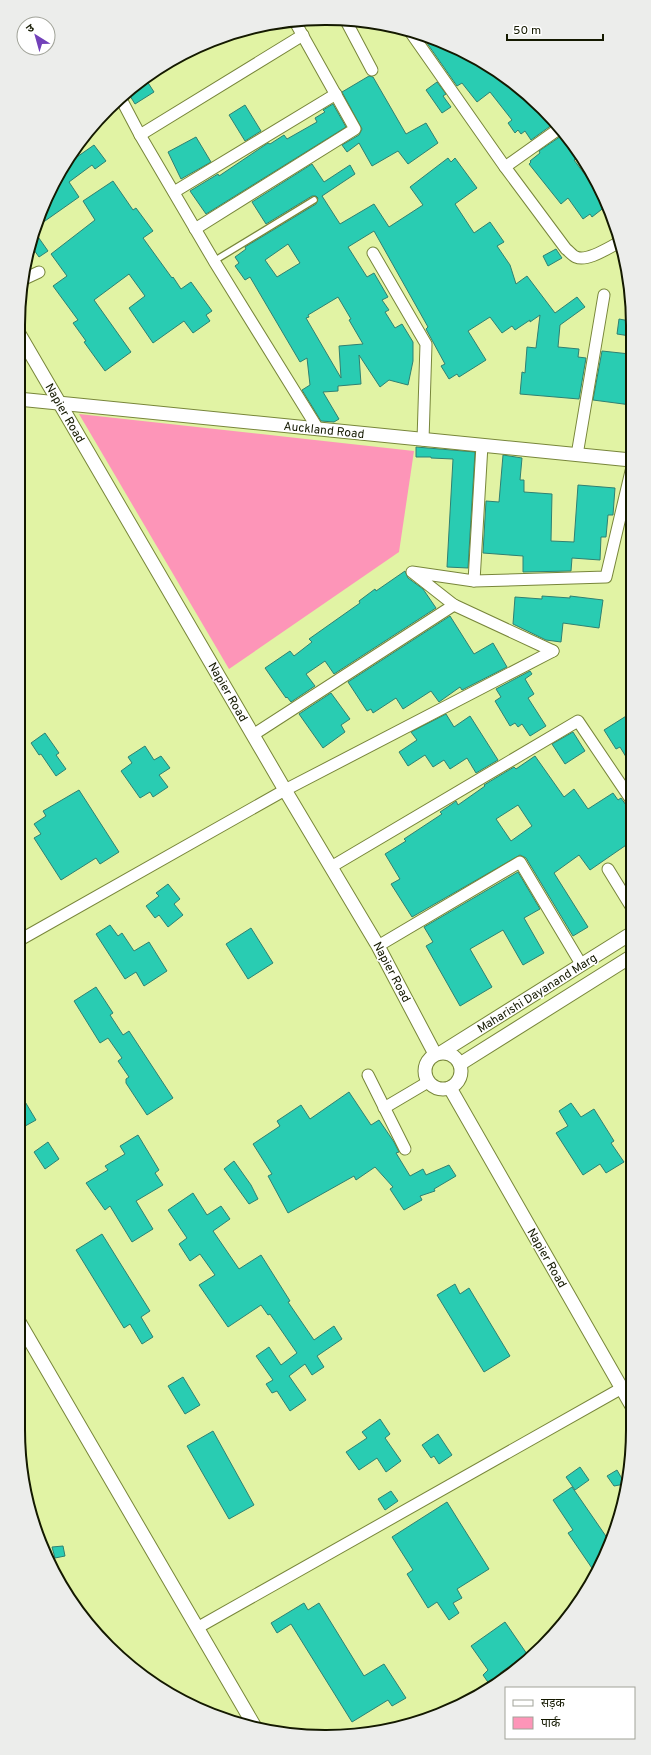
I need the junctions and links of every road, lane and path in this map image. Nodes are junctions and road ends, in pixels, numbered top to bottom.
1 (350, 26) edge
2 (298, 27) edge
3 (302, 35) junction
4 (415, 39) edge
5 (372, 70) dead end
6 (336, 94) junction
7 (123, 103) edge
8 (555, 132) edge
9 (140, 135) junction
10 (505, 167) junction
11 (174, 192) junction
12 (314, 200) dead end
13 (195, 229) junction
14 (615, 245) edge
15 (373, 253) dead end
16 (214, 261) junction
17 (39, 272) dead end
18 (30, 276) edge
19 (604, 295) dead end
20 (25, 344) edge
21 (25, 400) edge
22 (60, 404) junction
23 (318, 429) junction
24 (423, 440) junction
25 (482, 445) junction
26 (577, 455) junction
27 (626, 460) edge
28 (626, 492) edge
29 (474, 581) junction
30 (454, 605) junction
31 (253, 735) junction
32 (285, 790) junction
33 (626, 792) edge
34 (331, 867) junction
35 (608, 869) dead end
36 (626, 898) edge
37 (25, 937) edge
38 (626, 937) edge
39 (378, 946) junction
40 (626, 960) edge
41 (581, 964) junction
42 (438, 1053) junction
43 (460, 1064) junction
44 (368, 1075) dead end
45 (428, 1082) junction
46 (450, 1088) junction
47 (384, 1108) junction
48 (405, 1149) dead end
49 (25, 1332) edge
50 (622, 1388) junction
51 (626, 1395) edge
52 (197, 1628) junction
53 (251, 1721) edge

1 - 5 street
2 - 3 street
3 - 6 street
3 - 9 street
4 - 10 street
6 - 11 street
6 - 13 street
7 - 9 street
8 - 10 street
9 - 11 street
10 - 14 street
11 - 13 street
12 - 16 lane
13 - 16 street
15 - 24 street
16 - 23 street
17 - 18 street
19 - 26 street
20 - 22 street, Napier Road
21 - 22 street, Auckland Road
22 - 23 street, Auckland Road
22 - 31 street, Napier Road
23 - 24 street, Auckland Road
24 - 25 street, Auckland Road
25 - 26 street, Auckland Road
25 - 29 street
26 - 27 street, Auckland Road
28 - 29 street
29 - 30 street
30 - 31 street
30 - 32 street
31 - 32 street, Napier Road
32 - 34 street, Napier Road
32 - 37 street
33 - 34 street
34 - 39 street, Napier Road
35 - 36 street
38 - 41 street, Maharishi Dayanand Marg
39 - 41 street
39 - 42 street, Napier Road
40 - 43 street, Maharishi Dayanand Marg
41 - 42 street, Maharishi Dayanand Marg
42 - 43 street
42 - 45 street
43 - 46 street
44 - 47 street
45 - 46 street
45 - 47 street
46 - 50 street, Napier Road
47 - 48 street
49 - 52 street
50 - 51 street, Napier Road
50 - 52 street
52 - 53 street

